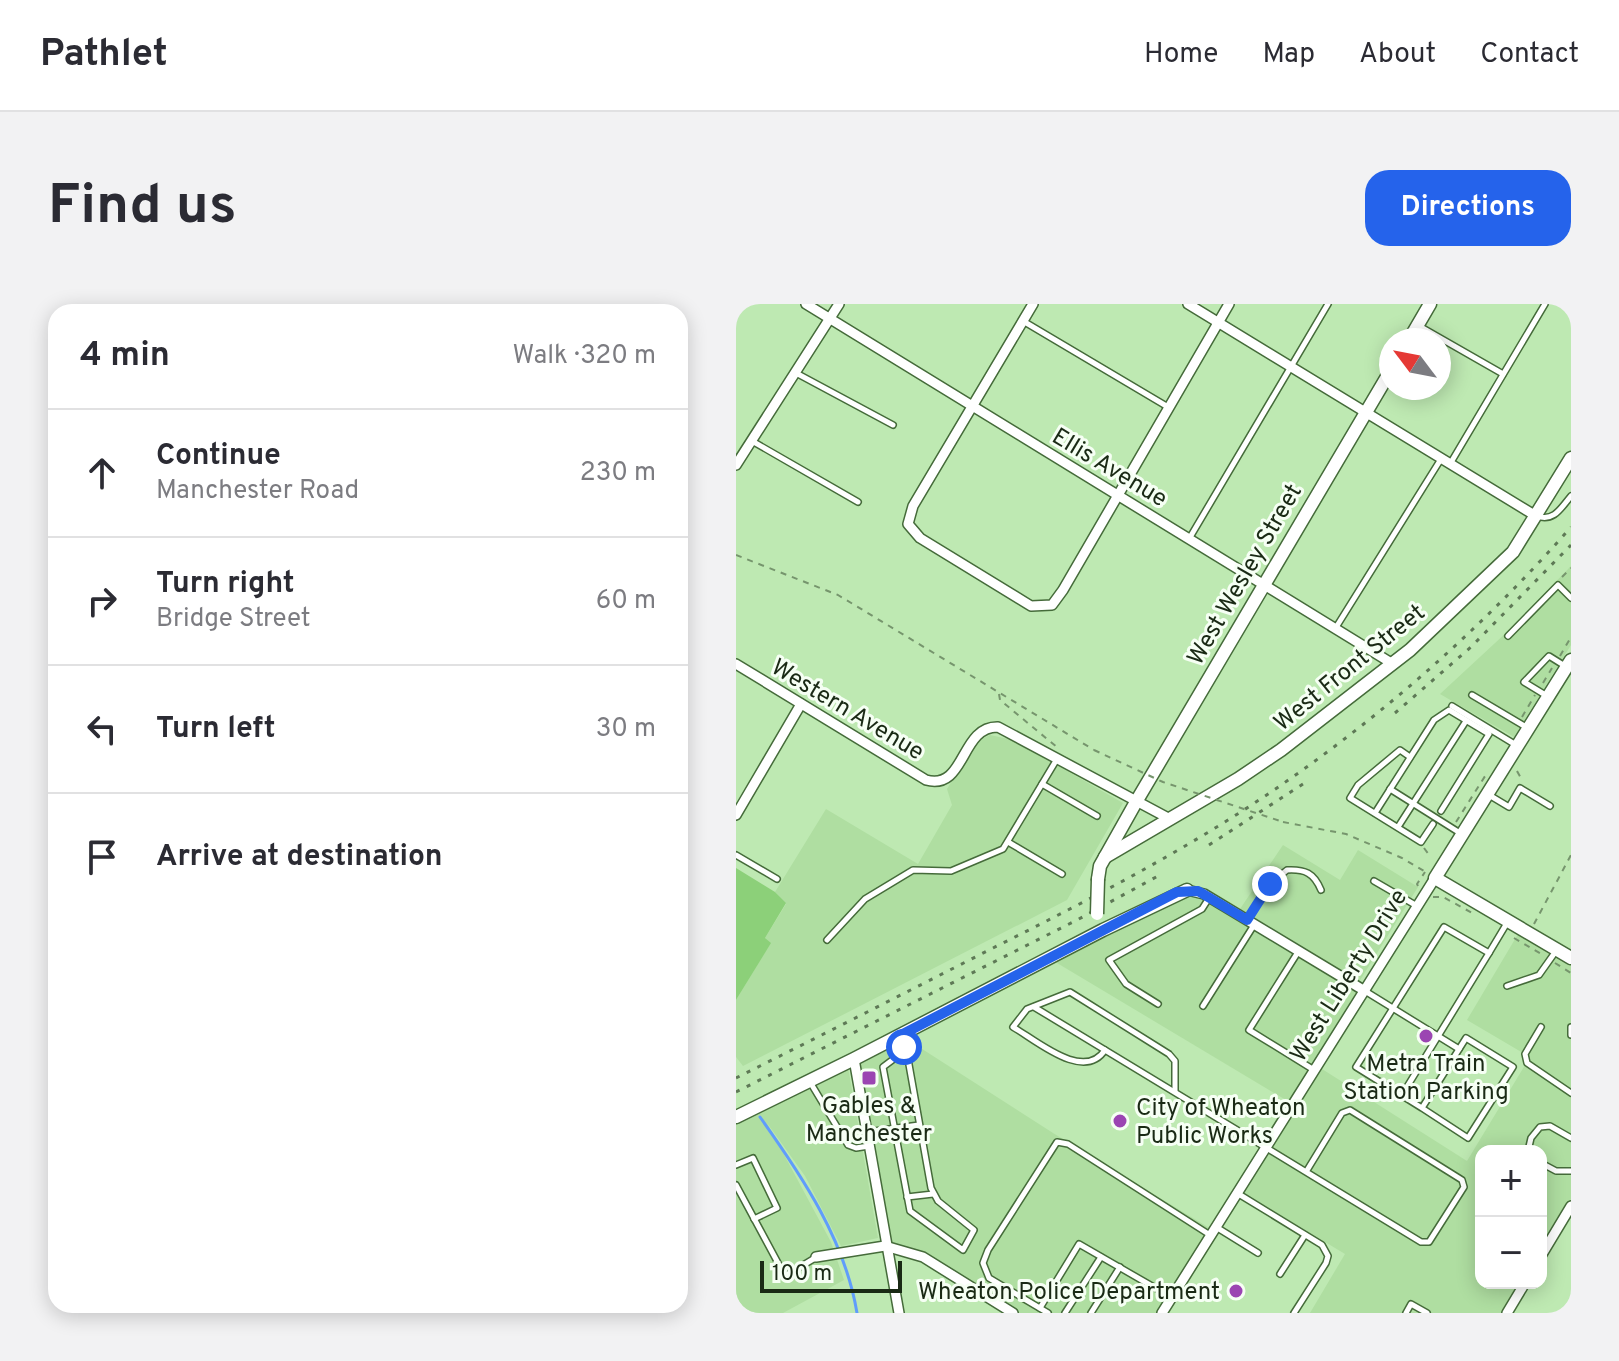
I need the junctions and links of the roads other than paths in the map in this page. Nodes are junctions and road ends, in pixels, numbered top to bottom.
1 (806, 304) edge
2 (839, 304) edge
3 (1033, 304) edge
4 (1188, 304) edge
5 (1229, 304) edge
6 (1328, 304) edge
7 (1430, 304) edge
8 (1545, 304) edge
9 (830, 318) junction
10 (1023, 321) junction
11 (1218, 322) junction
12 (1418, 325) junction
13 (1416, 328) edge
14 (1291, 366) junction
15 (795, 372) junction
16 (1503, 374) junction
17 (1379, 390) edge
18 (972, 406) junction
19 (1169, 408) junction
20 (1366, 411) junction
21 (893, 425) dead end
22 (751, 441) junction
23 (1571, 458) edge
24 (1446, 461) junction
25 (736, 465) edge
26 (1118, 495) junction
27 (1571, 496) edge
28 (858, 502) dead end
29 (1536, 516) junction
30 (1189, 539) junction
31 (1571, 582) edge
32 (1264, 585) junction
33 (1561, 588) junction
34 (1571, 598) edge
35 (1335, 629) junction
36 (1508, 636) dead end
37 (1563, 661) edge
38 (736, 664) edge
39 (1393, 664) junction
40 (1541, 693) junction
41 (1472, 695) dead end
42 (801, 704) junction
43 (1452, 706) dead end
44 (1466, 721) junction
45 (1524, 724) junction
46 (1518, 746) junction
47 (1062, 756) junction
48 (1410, 757) junction
49 (1042, 784) junction
50 (1390, 789) junction
51 (1488, 794) junction
52 (1136, 802) junction
53 (1413, 804) junction
54 (1550, 806) dead end
55 (1441, 811) dead end
56 (1375, 813) junction
57 (736, 815) edge
58 (1097, 816) dead end
59 (1170, 819) junction
60 (1433, 824) dead end
61 (1398, 827) junction
62 (1463, 834) junction
63 (1008, 842) junction
64 (736, 855) edge
65 (1105, 857) junction
66 (1062, 874) dead end
67 (1430, 875) junction
68 (777, 879) dead end
69 (1374, 881) dead end
70 (1187, 890) joint
71 (1321, 890) dead end
72 (1209, 897) junction
73 (1418, 906) junction
74 (1251, 922) junction
75 (1509, 928) junction
76 (1103, 930) junction
77 (827, 940) dead end
78 (1299, 951) junction
79 (1489, 953) junction
80 (1551, 953) junction
81 (1571, 958) edge
82 (1507, 986) dead end
83 (1365, 991) junction
84 (1158, 1004) dead end
85 (1203, 1006) dead end
86 (1034, 1007) junction
87 (1393, 1008) junction
88 (1541, 1027) dead end
89 (1571, 1027) edge
90 (1571, 1035) edge
91 (899, 1036) junction
92 (1438, 1036) junction
93 (1459, 1049) junction
94 (1105, 1050) junction
95 (854, 1059) junction
96 (908, 1059) junction
97 (1314, 1070) junction
98 (809, 1081) junction
99 (1175, 1092) junction
100 (1571, 1093) edge
101 (1402, 1095) junction
102 (1422, 1108) junction
103 (736, 1117) edge
104 (919, 1125) junction
105 (894, 1128) junction
106 (866, 1132) junction
107 (1571, 1138) edge
108 (1529, 1145) edge
109 (869, 1146) junction
110 (1265, 1147) junction
111 (736, 1165) edge
112 (1547, 1166) edge
113 (1571, 1171) edge
114 (1306, 1172) junction
115 (736, 1185) edge
116 (1236, 1193) junction
117 (933, 1194) junction
118 (907, 1197) junction
119 (1571, 1206) edge
120 (754, 1219) junction
121 (1212, 1231) junction
122 (1305, 1235) junction
123 (885, 1246) junction
124 (1547, 1246) edge
125 (1258, 1253) dead end
126 (816, 1257) joint
127 (1101, 1257) junction
128 (1120, 1267) junction
129 (1280, 1274) dead end
130 (1521, 1289) edge
131 (1172, 1298) junction
132 (1040, 1308) junction
133 (899, 1313) edge
134 (1013, 1313) edge
135 (1048, 1313) edge
136 (1065, 1313) edge
137 (1091, 1313) edge
138 (1162, 1313) edge
139 (1294, 1313) edge
140 (1406, 1313) edge
141 (1427, 1313) edge
142 (1507, 1313) edge

1 - 9 street, Ellis Avenue
2 - 9 street
3 - 10 street
4 - 11 street
5 - 11 street
6 - 14 lane
7 - 12 street
8 - 16 lane
9 - 15 street
9 - 18 street, Ellis Avenue
10 - 18 street
10 - 19 lane
11 - 14 street
11 - 19 street
12 - 13 street
12 - 16 lane
14 - 20 street
14 - 30 lane
15 - 21 lane
15 - 22 street
16 - 24 lane
17 - 20 street, West Wesley Street
18 - 26 street, Ellis Avenue
18 - 26 street
19 - 26 street
20 - 24 street
20 - 32 street, West Wesley Street
22 - 25 street
22 - 28 lane
23 - 29 street, West Front Street
24 - 29 street
24 - 35 lane
26 - 30 street, Ellis Avenue
27 - 29 lane
29 - 39 street, West Front Street
30 - 32 street, Ellis Avenue
31 - 33 lane
32 - 35 street, Ellis Avenue
32 - 52 street, West Wesley Street
33 - 34 lane
33 - 36 lane
35 - 39 street, Ellis Avenue
37 - 40 street, West Liberty Drive
37 - 40 lane
38 - 42 street, Western Avenue
39 - 59 street, West Front Street
40 - 45 street, West Liberty Drive
41 - 45 lane
42 - 47 street, Western Avenue
42 - 57 street
43 - 46 lane
44 - 48 lane
44 - 53 lane
44 - 55 lane
45 - 46 street, West Liberty Drive
46 - 51 street, West Liberty Drive
47 - 49 lane
47 - 52 street, Western Avenue
48 - 50 lane
48 - 56 lane
49 - 58 lane
49 - 63 lane
50 - 53 lane
50 - 56 lane
51 - 54 lane
51 - 62 street, West Liberty Drive
52 - 59 street
52 - 65 street, West Wesley Street
53 - 61 lane
53 - 62 lane
56 - 61 lane
59 - 65 street, West Front Street
60 - 61 lane
62 - 67 street, West Liberty Drive
63 - 66 lane
63 - 77 lane
64 - 68 lane
65 - 76 street, West Wesley Street, bridge
67 - 73 street, West Liberty Drive
67 - 75 street
69 - 73 lane
70 - 72 street
70 - 76 street
71 - 74 lane
72 - 74 street
72 - 84 lane
73 - 83 street, West Liberty Drive
74 - 78 street
74 - 85 lane
75 - 79 lane
75 - 80 street
76 - 91 street
78 - 83 street
78 - 97 lane
79 - 87 lane
79 - 92 lane
80 - 81 street
80 - 82 lane
83 - 87 lane
83 - 97 street, West Liberty Drive
86 - 94 lane
86 - 94 lane
86 - 99 lane
87 - 92 lane
87 - 101 lane
88 - 100 lane
89 - 90 lane
91 - 95 street
91 - 96 lane
92 - 93 lane
92 - 101 lane
93 - 102 lane
93 - 102 lane
94 - 99 lane
95 - 98 street
95 - 106 street
96 - 104 lane
96 - 105 lane
97 - 110 street, West Liberty Drive
98 - 103 street
98 - 109 lane
99 - 110 lane
101 - 102 lane
104 - 105 lane
104 - 117 lane
105 - 106 lane
105 - 118 lane
106 - 109 street
107 - 108 lane
109 - 123 street
110 - 114 lane
110 - 116 street, West Liberty Drive
111 - 120 lane
112 - 113 lane
114 - 114 lane
115 - 120 lane
116 - 121 street, West Liberty Drive
116 - 122 lane
117 - 118 lane
117 - 118 lane
119 - 124 street
120 - 126 lane
121 - 125 lane
121 - 131 street, West Liberty Drive
121 - 132 lane
122 - 129 lane
122 - 139 lane
123 - 126 street
123 - 133 street
123 - 134 street
127 - 128 lane
127 - 132 lane
127 - 136 lane
128 - 131 lane
128 - 137 lane
130 - 142 street
131 - 138 street, West Liberty Drive
132 - 135 lane
140 - 141 lane

